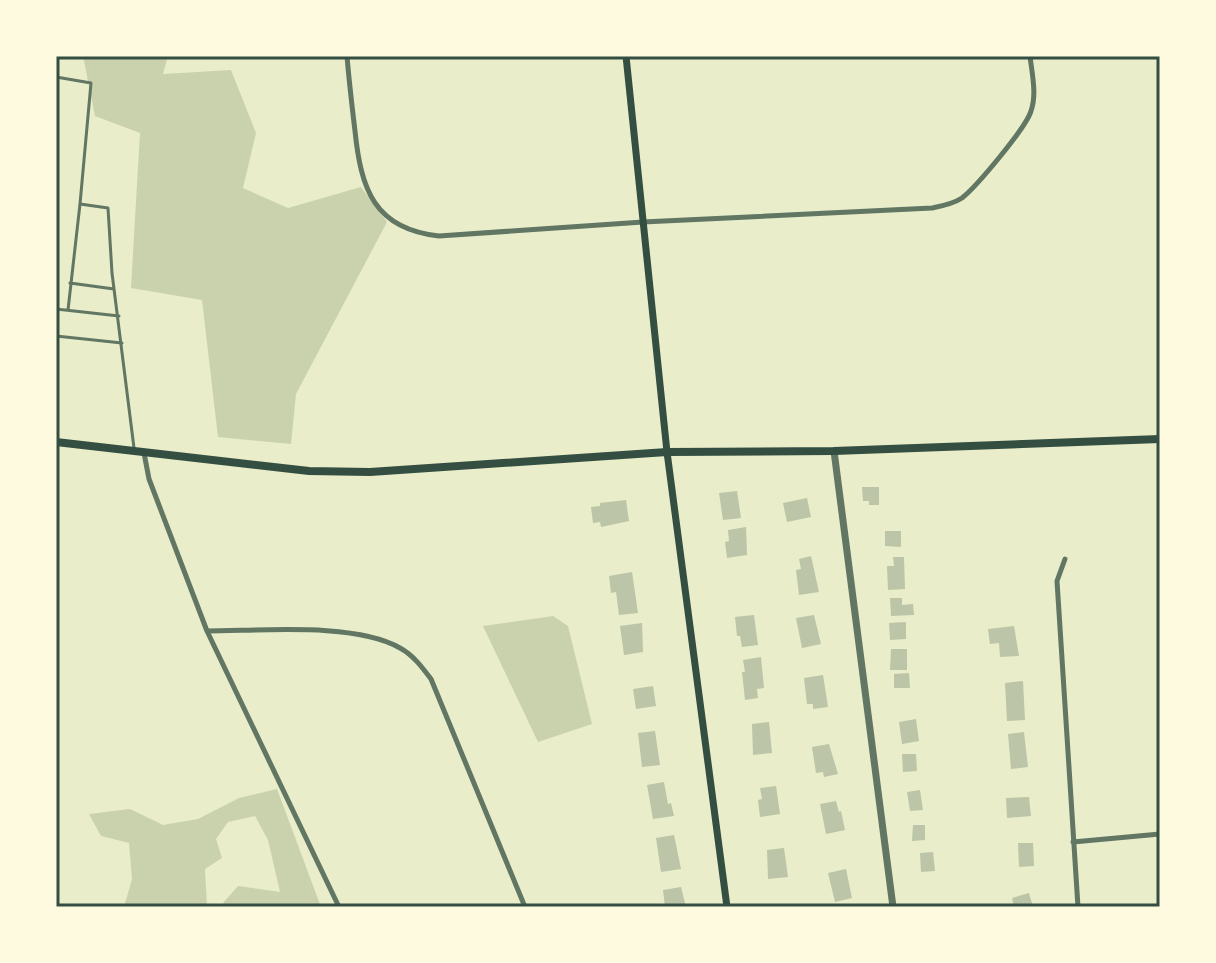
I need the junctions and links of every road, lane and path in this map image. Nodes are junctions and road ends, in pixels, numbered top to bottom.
1 (347, 56) edge
2 (626, 56) edge
3 (1030, 56) edge
4 (56, 77) edge
5 (80, 204) junction
6 (643, 222) junction
7 (70, 283) junction
8 (115, 290) junction
9 (56, 309) edge
10 (68, 310) junction
11 (119, 316) junction
12 (56, 336) edge
13 (122, 343) junction
14 (1160, 439) edge
15 (56, 442) edge
16 (139, 451) junction
17 (834, 451) junction
18 (667, 452) junction
19 (1065, 559) dead end
20 (207, 631) junction
21 (1160, 834) edge
22 (1073, 842) junction
23 (339, 907) edge
24 (525, 907) edge
25 (727, 907) edge
26 (893, 907) edge
27 (1078, 907) edge

1 - 6 street
2 - 6 main road
3 - 6 street
4 - 5 lane
5 - 7 lane
5 - 8 lane
6 - 18 main road
7 - 8 lane
7 - 10 lane
8 - 11 lane
9 - 10 lane
10 - 11 lane
11 - 13 lane
12 - 13 lane
13 - 16 lane
14 - 17 main road
15 - 16 main road
16 - 18 main road
16 - 20 street
17 - 18 main road
17 - 26 street
18 - 25 main road
19 - 22 street
20 - 23 street
20 - 24 street
21 - 22 street
22 - 27 street

